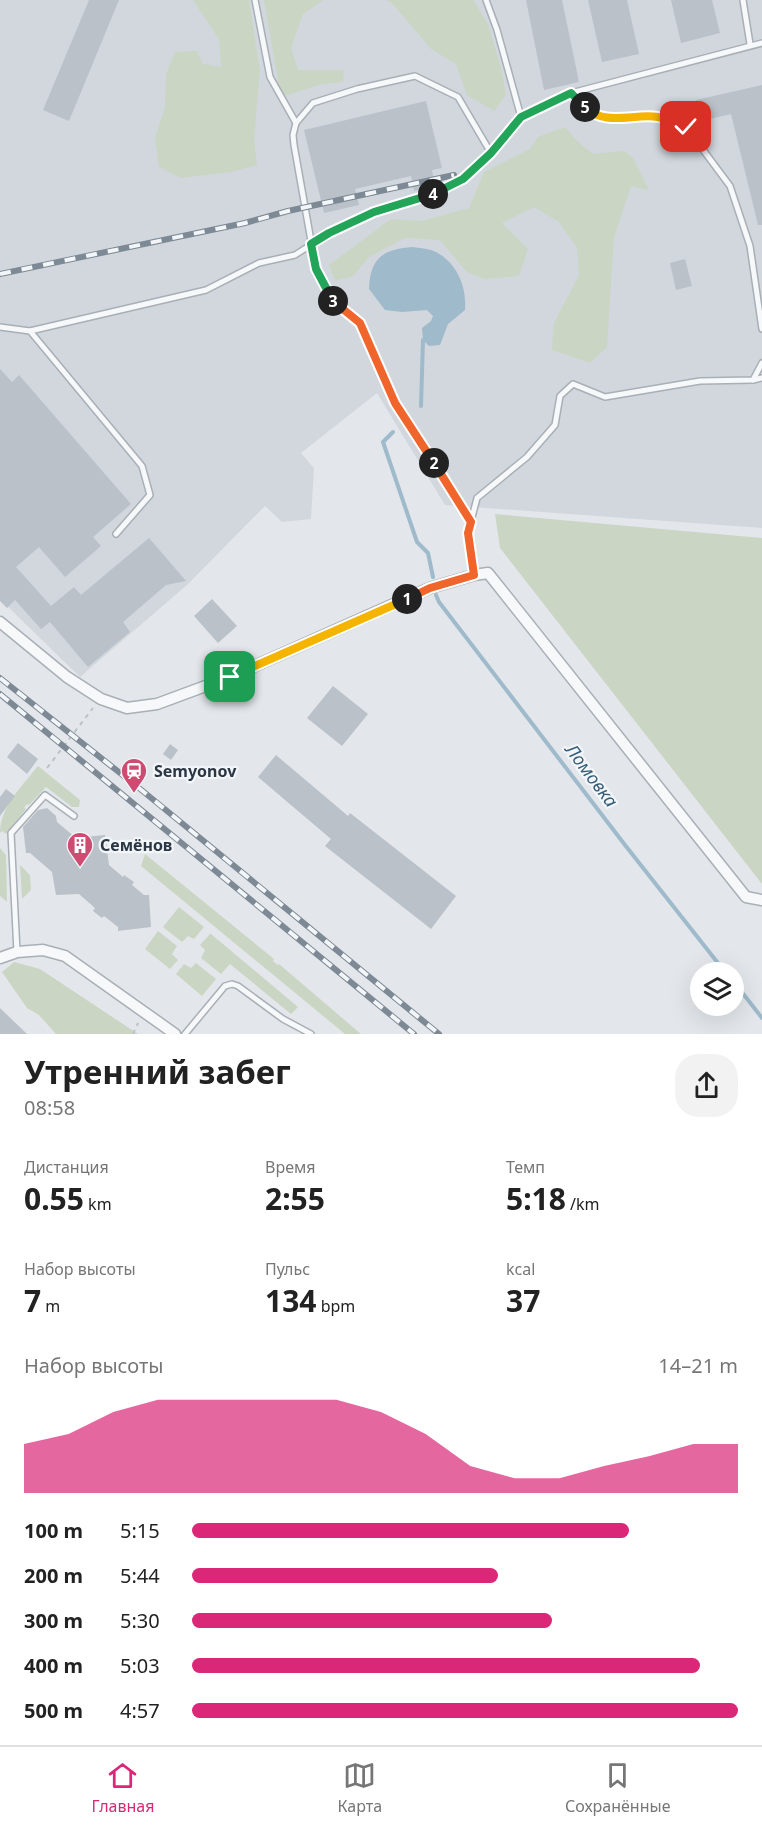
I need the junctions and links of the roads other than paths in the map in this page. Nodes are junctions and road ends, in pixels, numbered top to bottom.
1 (255, 0) edge
2 (486, 0) edge
3 (743, 0) edge
4 (762, 43) edge
5 (750, 44) junction
6 (571, 93) junction
7 (521, 117) junction
8 (296, 123) junction
9 (491, 153) junction
10 (311, 244) junction
11 (0, 327) edge
12 (762, 328) edge
13 (30, 331) junction
14 (762, 363) edge
15 (762, 378) edge
16 (753, 380) junction
17 (471, 522) junction
18 (116, 534) dead end
19 (474, 575) junction
20 (0, 622) edge
21 (74, 816) dead end
22 (762, 900) edge
23 (17, 952) junction
24 (0, 958) edge
25 (175, 1034) edge
26 (185, 1034) edge
27 (310, 1034) edge

1 - 8 lane
2 - 7 lane
3 - 5 lane
4 - 5 lane
5 - 6 lane
6 - 7 lane
6 - 12 lane
7 - 9 lane
8 - 9 lane
8 - 10 lane
9 - 10 lane
10 - 13 lane
10 - 17 lane
11 - 13 lane
13 - 18 lane
14 - 16 lane
15 - 16 lane
16 - 17 lane
17 - 19 lane
19 - 20 street
19 - 22 street
21 - 23 lane
23 - 24 street
23 - 25 street
26 - 27 lane

